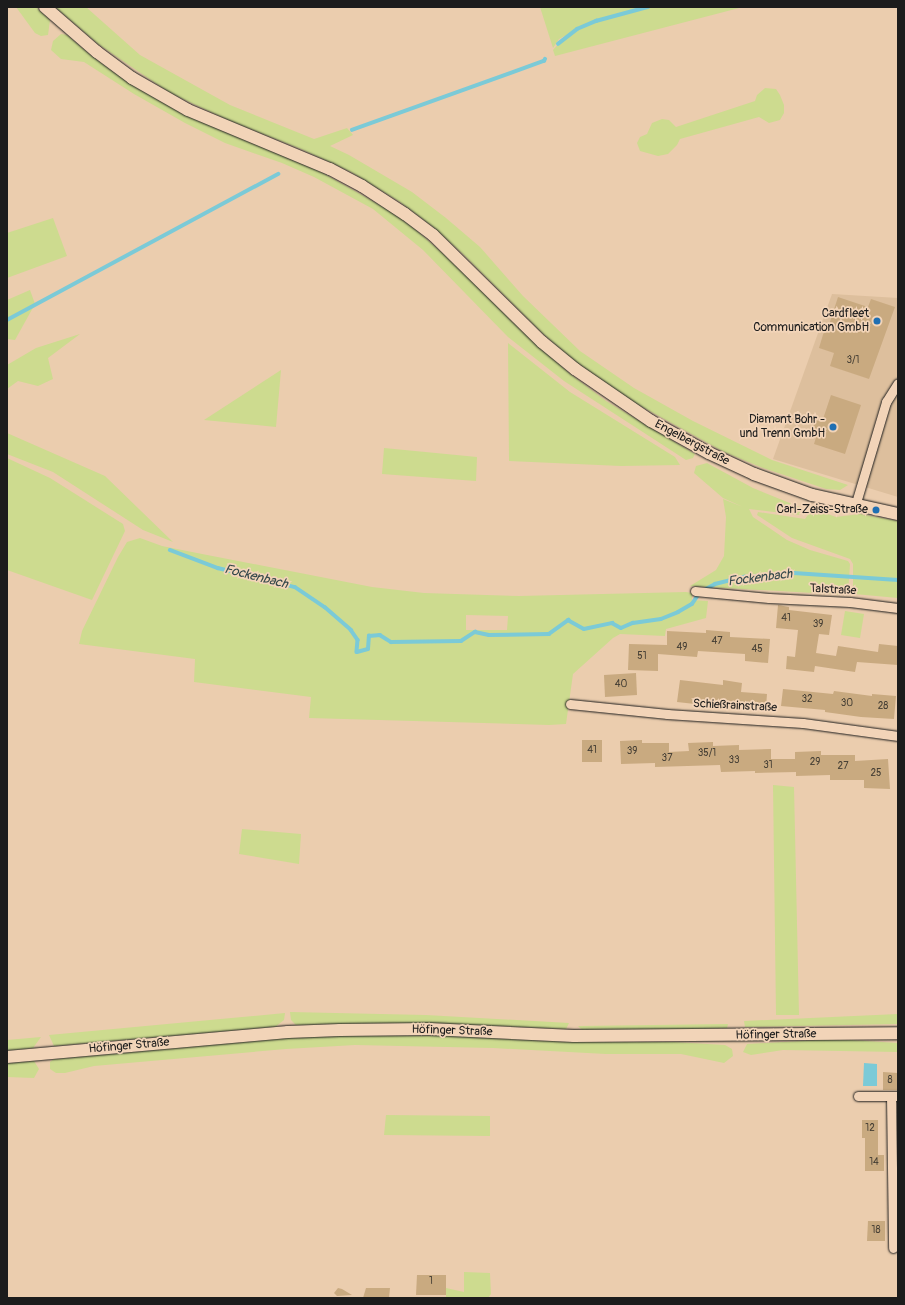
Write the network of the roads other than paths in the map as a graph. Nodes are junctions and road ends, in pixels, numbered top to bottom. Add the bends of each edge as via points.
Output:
1 (45, 7) edge
2 (898, 383) edge
3 (855, 506) junction
4 (898, 514) edge
5 (695, 591) dead end
6 (898, 608) edge
7 (570, 704) dead end
8 (898, 736) edge
9 (898, 1033) edge
10 (7, 1057) edge
11 (858, 1096) dead end
12 (894, 1096) edge
13 (896, 1175) edge
14 (893, 1248) dead end

1 - 3 street, Engelbergstraße via 132,78 188,110 330,169 374,194 433,235 542,342 575,369 651,421 754,474 812,496
2 - 3 street via 886,402
3 - 4 street, Engelbergstraße
5 - 6 street, Talstraße
7 - 8 street, Schießrainstraße via 667,714 803,723
9 - 10 street, Höfinger Straße via 574,1036 429,1029 340,1030 288,1032
11 - 12 street
12 - 13 street
13 - 14 street

